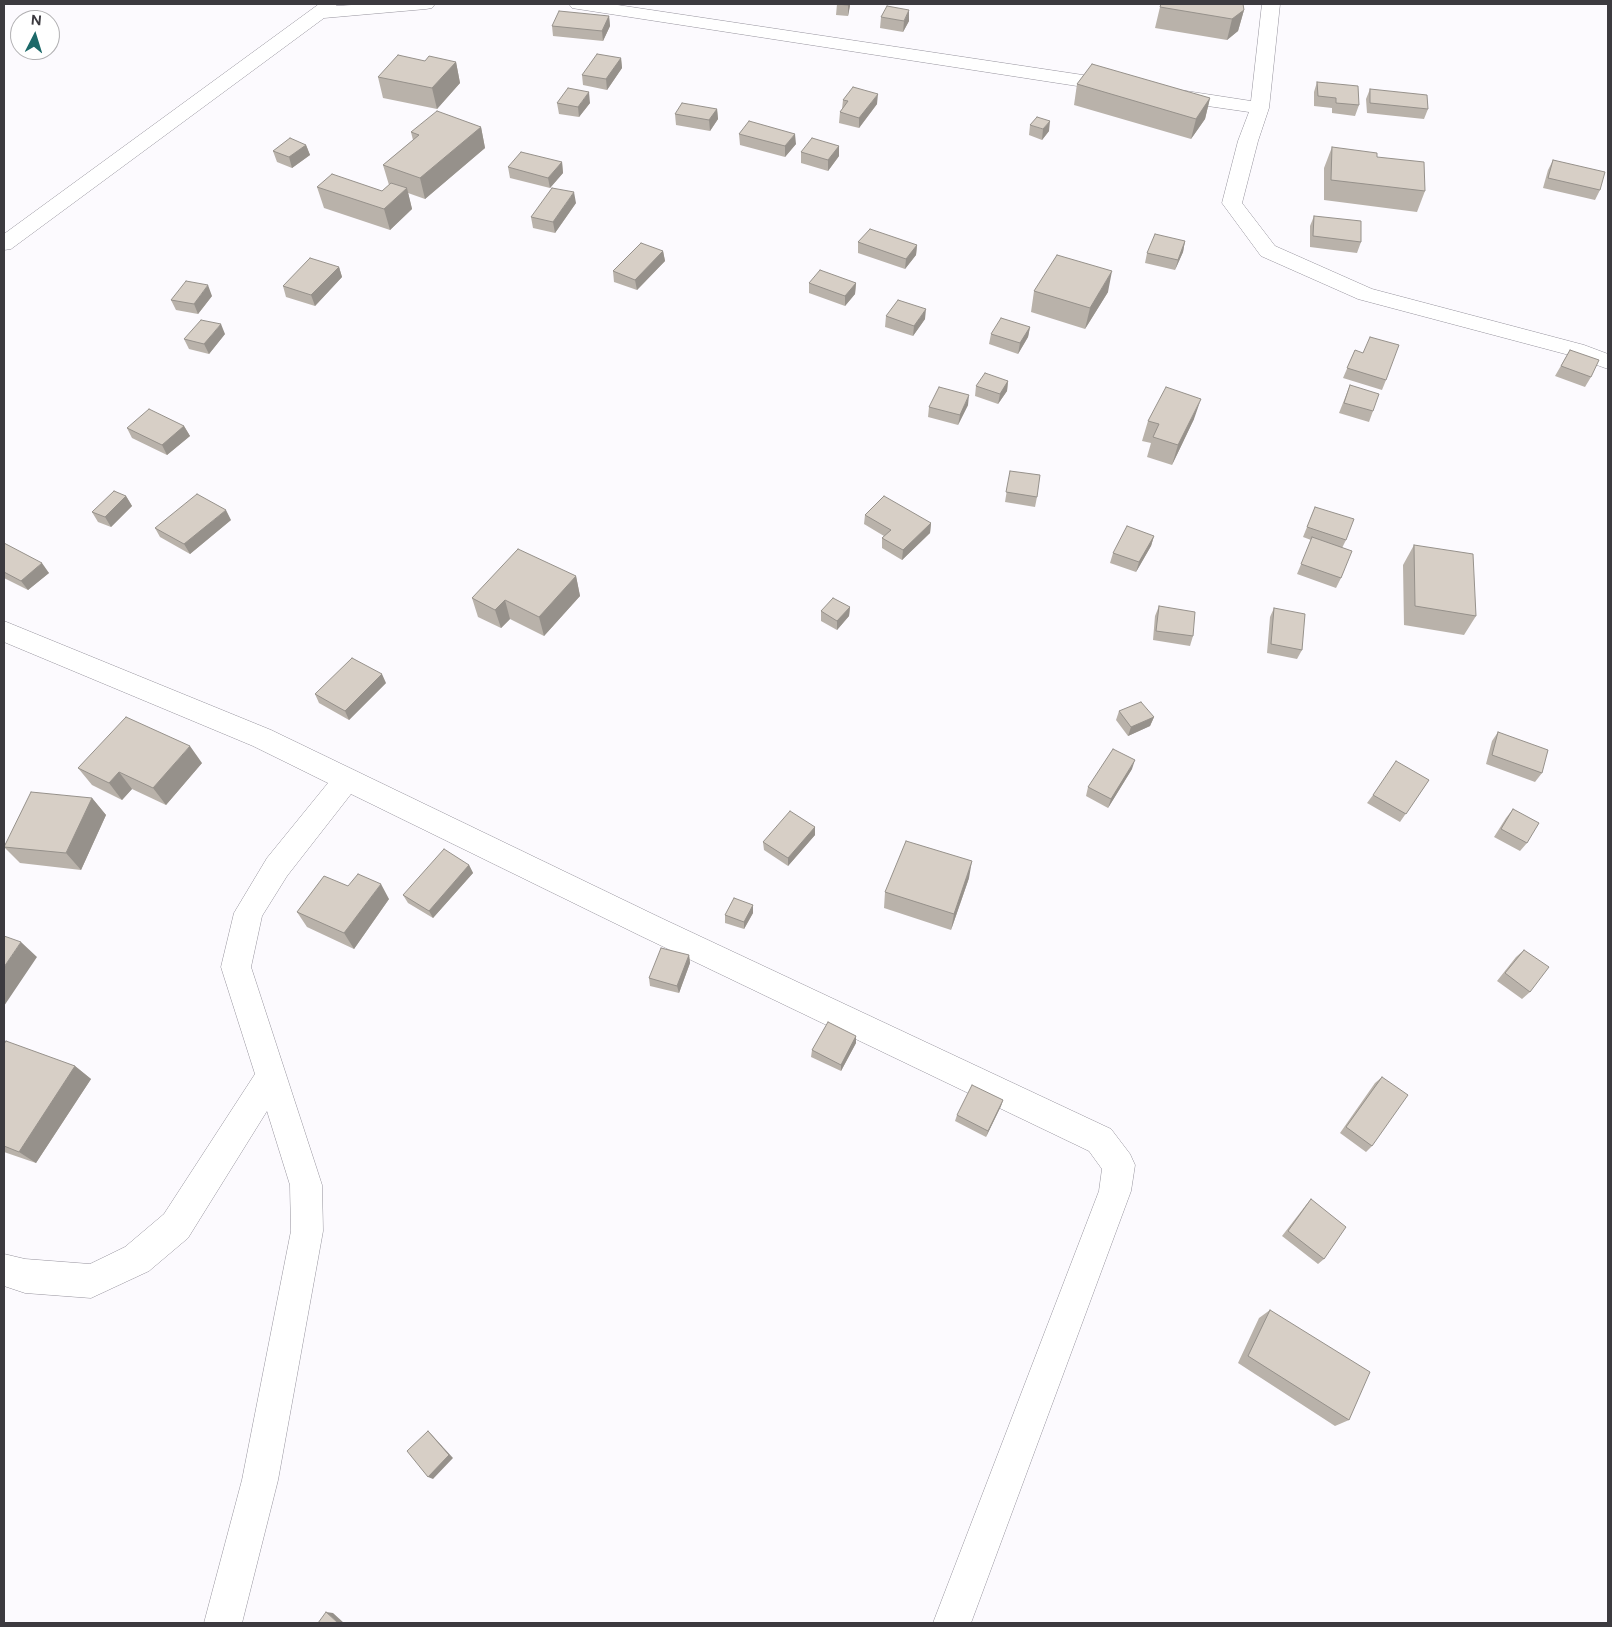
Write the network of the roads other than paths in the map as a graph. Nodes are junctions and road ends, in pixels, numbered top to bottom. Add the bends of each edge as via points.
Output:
1 (426, 4) edge
2 (578, 4) edge
3 (1271, 4) edge
4 (324, 9) edge
5 (1131, 89) edge
6 (1151, 92) edge
7 (1260, 108) junction
8 (4, 244) edge
9 (1608, 362) edge
10 (4, 631) edge
11 (346, 779) junction
12 (271, 1076) junction
13 (4, 1270) edge
14 (223, 1623) edge
15 (952, 1623) edge

1 - 4 street
2 - 5 street
3 - 7 street
4 - 8 street
6 - 7 street
7 - 9 street via 1232,203 1268,251 1365,294 1576,350
10 - 11 street via 262,738
11 - 12 street via 277,867 248,913 236,968
11 - 15 street via 1100,1140 1119,1165 1114,1191
12 - 13 street via 176,1226 138,1259 91,1281 25,1276
12 - 14 street via 306,1184 307,1231 260,1480

